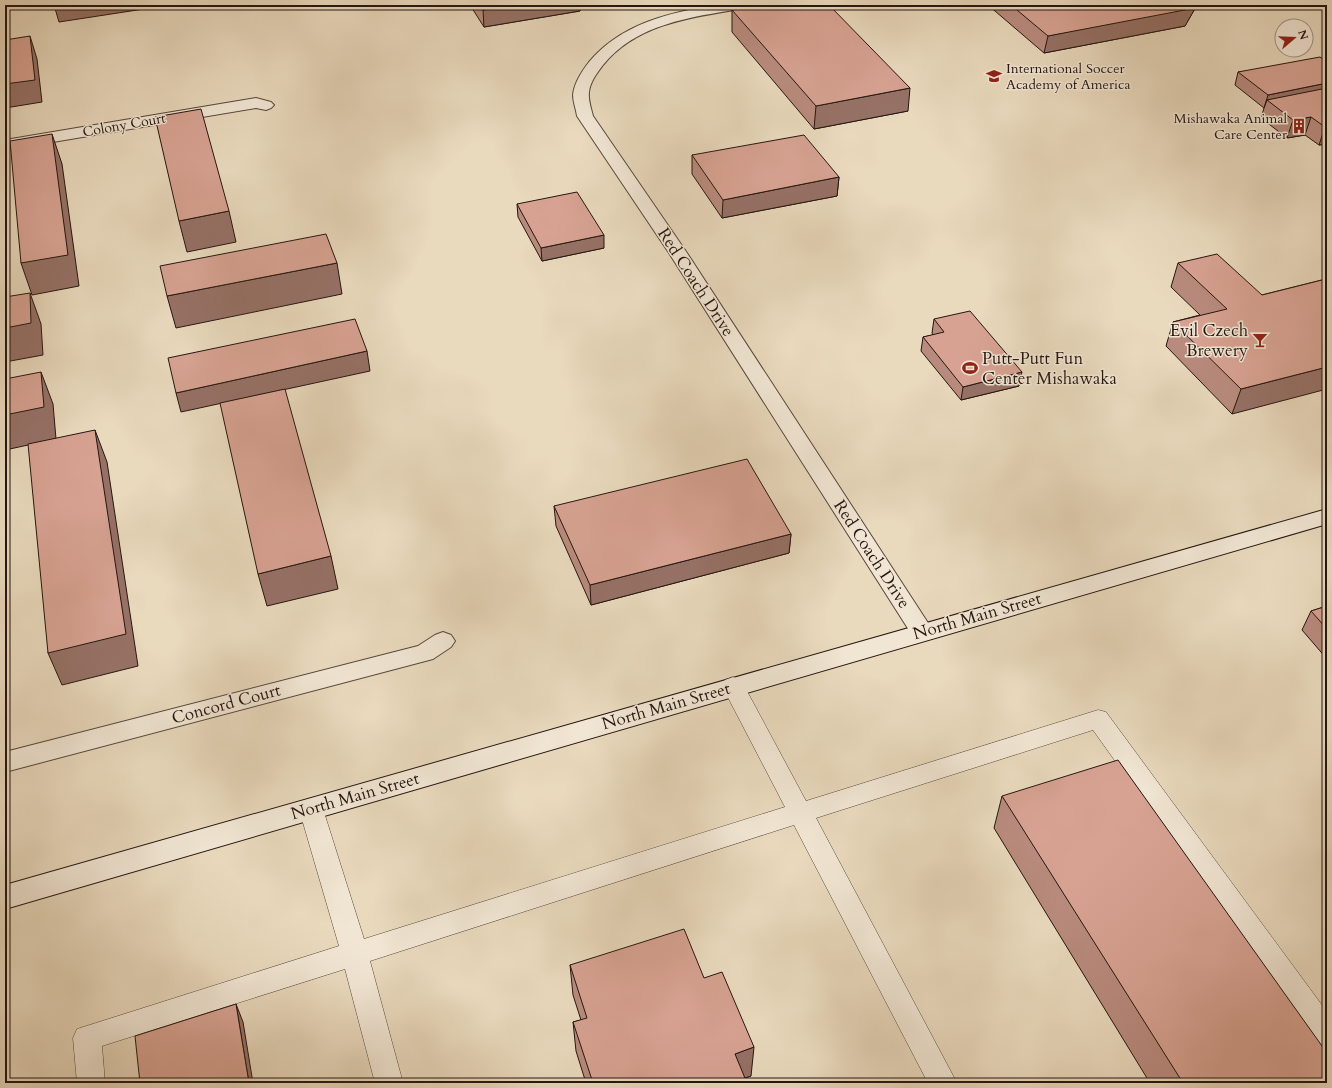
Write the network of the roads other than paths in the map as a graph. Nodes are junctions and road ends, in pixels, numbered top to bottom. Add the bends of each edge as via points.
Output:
1 (740, 5) edge
2 (266, 105) dead end
3 (5, 145) edge
4 (1327, 516) edge
5 (922, 632) junction
6 (444, 641) dead end
7 (733, 686) junction
8 (5, 762) edge
9 (311, 809) junction
10 (801, 814) junction
11 (5, 897) edge
12 (355, 954) junction
13 (1327, 1035) edge
14 (91, 1083) edge
15 (389, 1083) edge
16 (943, 1083) edge

1 - 5 street, Red Coach Drive via 674,17 646,26 622,38 597,61 587,77 581,95 585,116 678,253
2 - 3 street, Colony Court via 256,103
4 - 5 street, North Main Street
5 - 7 street, North Main Street
6 - 8 street, Concord Court via 425,653
7 - 9 street, North Main Street
7 - 10 lane
9 - 11 street, North Main Street
9 - 12 lane
10 - 12 lane
10 - 13 lane via 1098,719
10 - 16 lane
12 - 14 lane via 86,1038
12 - 15 lane

